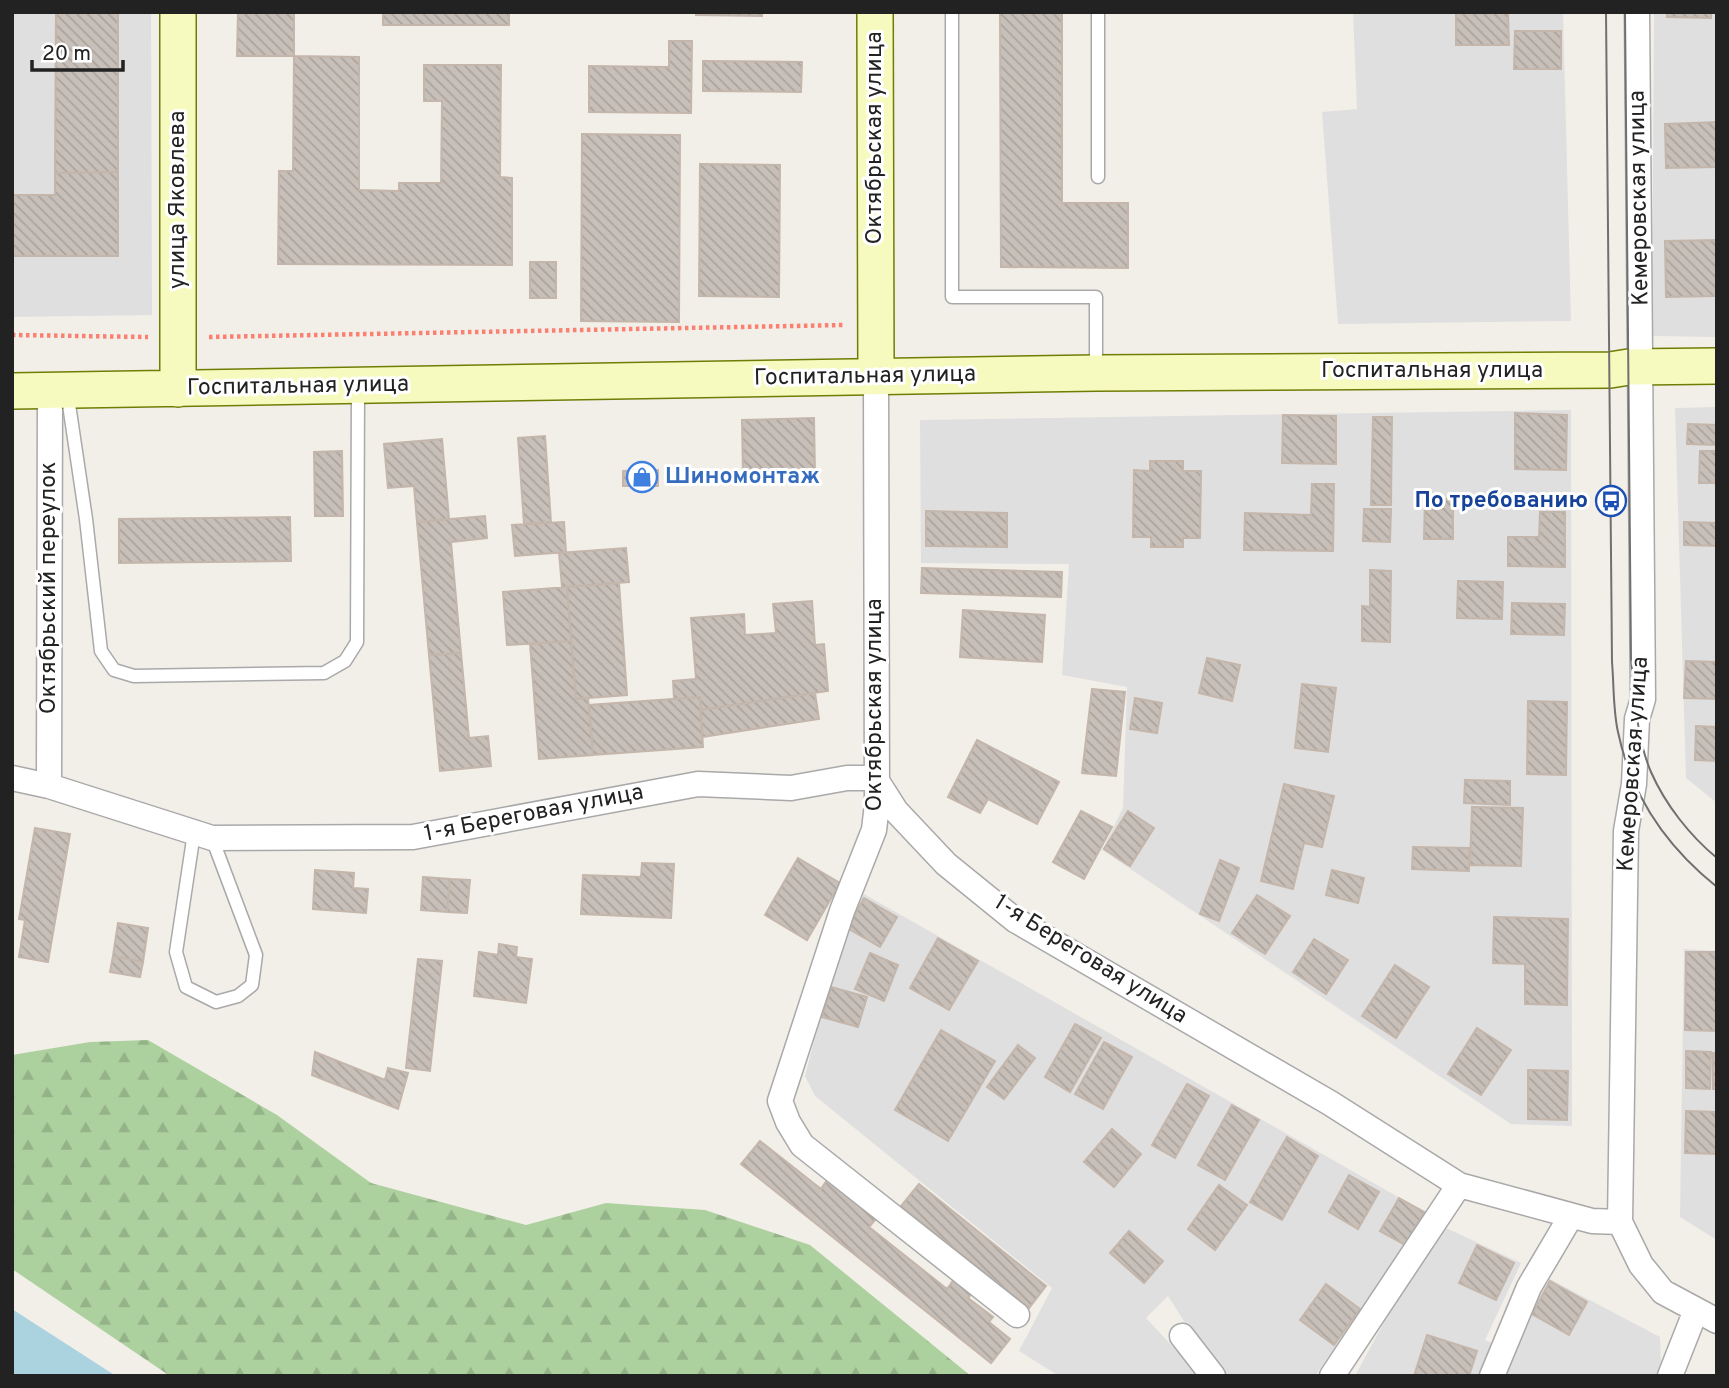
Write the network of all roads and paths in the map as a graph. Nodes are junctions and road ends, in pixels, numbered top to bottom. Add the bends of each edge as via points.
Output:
1 (178, 12) edge
2 (875, 12) edge
3 (952, 12) edge
4 (1098, 12) edge
5 (1637, 12) edge
6 (1098, 177) dead end
7 (876, 324) junction
8 (12, 335) edge
9 (178, 338) junction
10 (1717, 366) edge
11 (1641, 367) junction
12 (1096, 373) junction
13 (876, 377) junction
14 (358, 386) junction
15 (178, 389) junction
16 (59, 390) junction
17 (12, 391) edge
18 (12, 778) edge
19 (875, 778) junction
20 (49, 786) junction
21 (203, 836) junction
22 (1459, 1185) junction
23 (1571, 1216) junction
24 (1620, 1222) junction
25 (1017, 1315) dead end
26 (1706, 1316) edge
27 (1182, 1336) dead end
28 (1213, 1376) edge
29 (1332, 1376) edge
30 (1492, 1376) edge
31 (1670, 1376) edge

1 - 9 main road, улица Яковлева
2 - 7 main road, Октябрьская улица
3 - 12 lane via 952,297 1096,297
4 - 6 lane
5 - 11 street, Кемеровская улица
7 - 9 path
7 - 13 main road, Октябрьская улица
8 - 9 path
9 - 15 main road, улица Яковлева
10 - 11 main road, Госпитальная улица
11 - 12 main road, Госпитальная улица
11 - 24 street, Кемеровская улица via 1643,699 1626,831
12 - 13 main road, Госпитальная улица
13 - 14 main road, Госпитальная улица
13 - 19 street, Октябрьская улица
14 - 15 main road, Госпитальная улица
14 - 16 lane via 357,642 345,662 324,673 134,676 114,670 101,651 86,519
15 - 16 main road, Госпитальная улица
16 - 17 main road, Госпитальная улица
16 - 20 street, Октябрьский переулок
18 - 20 street, 1-я Береговая улица
19 - 21 street, 1-я Береговая улица via 791,788 698,784 413,837
19 - 22 street, 1-я Береговая улица via 896,811 946,864 1015,920 1330,1103
19 - 25 street, Октябрьская улица via 874,830 842,911 780,1101 802,1145
20 - 21 street, 1-я Береговая улица
21 - 21 lane via 176,952 186,987 216,1002 238,996 252,985 256,955
22 - 23 street, 1-я Береговая улица
22 - 29 street
23 - 24 street, 1-я Береговая улица
23 - 30 street via 1528,1287
24 - 26 street via 1642,1265 1663,1292
26 - 31 street
27 - 28 street

